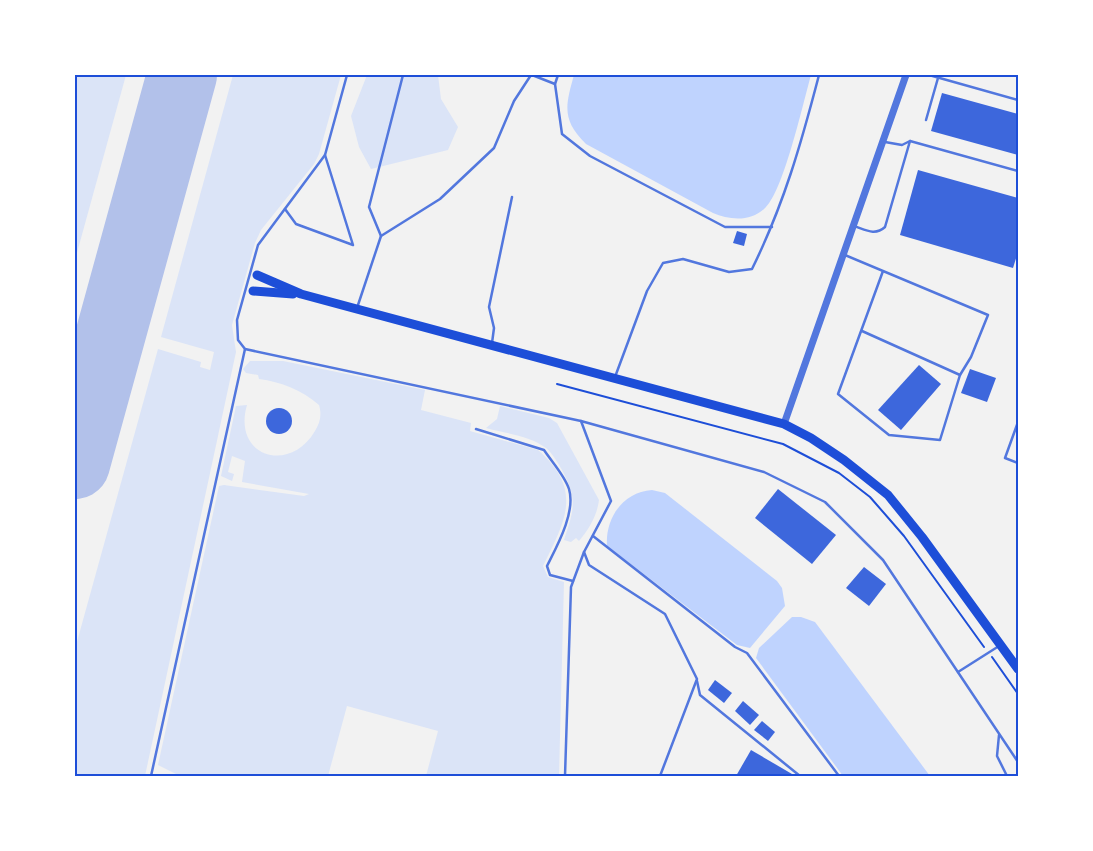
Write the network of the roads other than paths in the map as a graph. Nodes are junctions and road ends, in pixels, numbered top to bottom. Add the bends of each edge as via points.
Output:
1 (347, 75) edge
2 (404, 75) edge
3 (531, 75) edge
4 (558, 75) edge
5 (819, 75) edge
6 (906, 75) edge
7 (929, 75) edge
8 (938, 78) junction
9 (555, 84) junction
10 (1018, 100) edge
11 (926, 120) dead end
12 (883, 141) junction
13 (910, 141) junction
14 (325, 155) junction
15 (1018, 170) edge
16 (512, 197) dead end
17 (284, 209) junction
18 (853, 226) junction
19 (772, 227) junction
20 (381, 236) junction
21 (844, 255) junction
22 (883, 271) junction
23 (257, 275) dead end
24 (253, 290) dead end
25 (301, 294) junction
26 (356, 309) junction
27 (862, 331) junction
28 (491, 346) junction
29 (245, 349) junction
30 (960, 374) junction
31 (615, 379) junction
32 (581, 421) junction
33 (1018, 422) edge
34 (784, 424) junction
35 (476, 429) dead end
36 (1018, 463) edge
37 (593, 536) junction
38 (584, 552) junction
39 (573, 581) junction
40 (1000, 645) junction
41 (1018, 669) edge
42 (958, 672) junction
43 (697, 679) junction
44 (999, 733) junction
45 (1018, 762) edge
46 (150, 776) edge
47 (565, 776) edge
48 (660, 776) edge
49 (800, 776) edge
50 (839, 776) edge
51 (1007, 776) edge

1 - 14 lane
2 - 20 lane via 369,207
3 - 9 lane
3 - 20 lane via 514,101 494,148 440,199
4 - 9 lane
5 - 19 lane via 797,161
6 - 12 street
7 - 8 lane
8 - 10 lane
8 - 11 lane
9 - 19 lane via 562,134 590,156 725,226
12 - 13 lane via 902,145
12 - 18 street
13 - 15 lane
13 - 18 lane via 885,227 874,233
14 - 17 lane
14 - 17 lane via 353,246 296,224
16 - 28 lane via 490,306 494,328
17 - 29 lane via 258,245 237,320 238,340
18 - 21 street
19 - 31 lane via 752,268 729,272 683,259 662,263
20 - 26 lane
21 - 22 lane
21 - 34 street
22 - 27 lane
22 - 30 lane via 988,316 971,357
23 - 25 main road
24 - 25 main road
25 - 26 main road
26 - 28 main road
27 - 30 lane
27 - 30 lane via 838,394 889,435 940,440
28 - 31 main road
29 - 32 lane
29 - 46 lane
31 - 34 main road
32 - 37 lane via 611,501
32 - 42 lane via 764,472 825,502 883,560
33 - 36 lane via 1005,458
34 - 40 main road via 844,460 888,495
35 - 39 lane via 544,450 564,481 569,489 570,504 561,540 547,566 550,575
37 - 38 lane
37 - 50 lane via 736,647 747,652
38 - 39 lane
38 - 43 lane via 589,565 665,614
39 - 47 lane
40 - 41 main road
40 - 42 lane
42 - 44 lane
43 - 48 lane
43 - 49 lane via 700,695
44 - 45 lane
44 - 51 lane via 997,756

